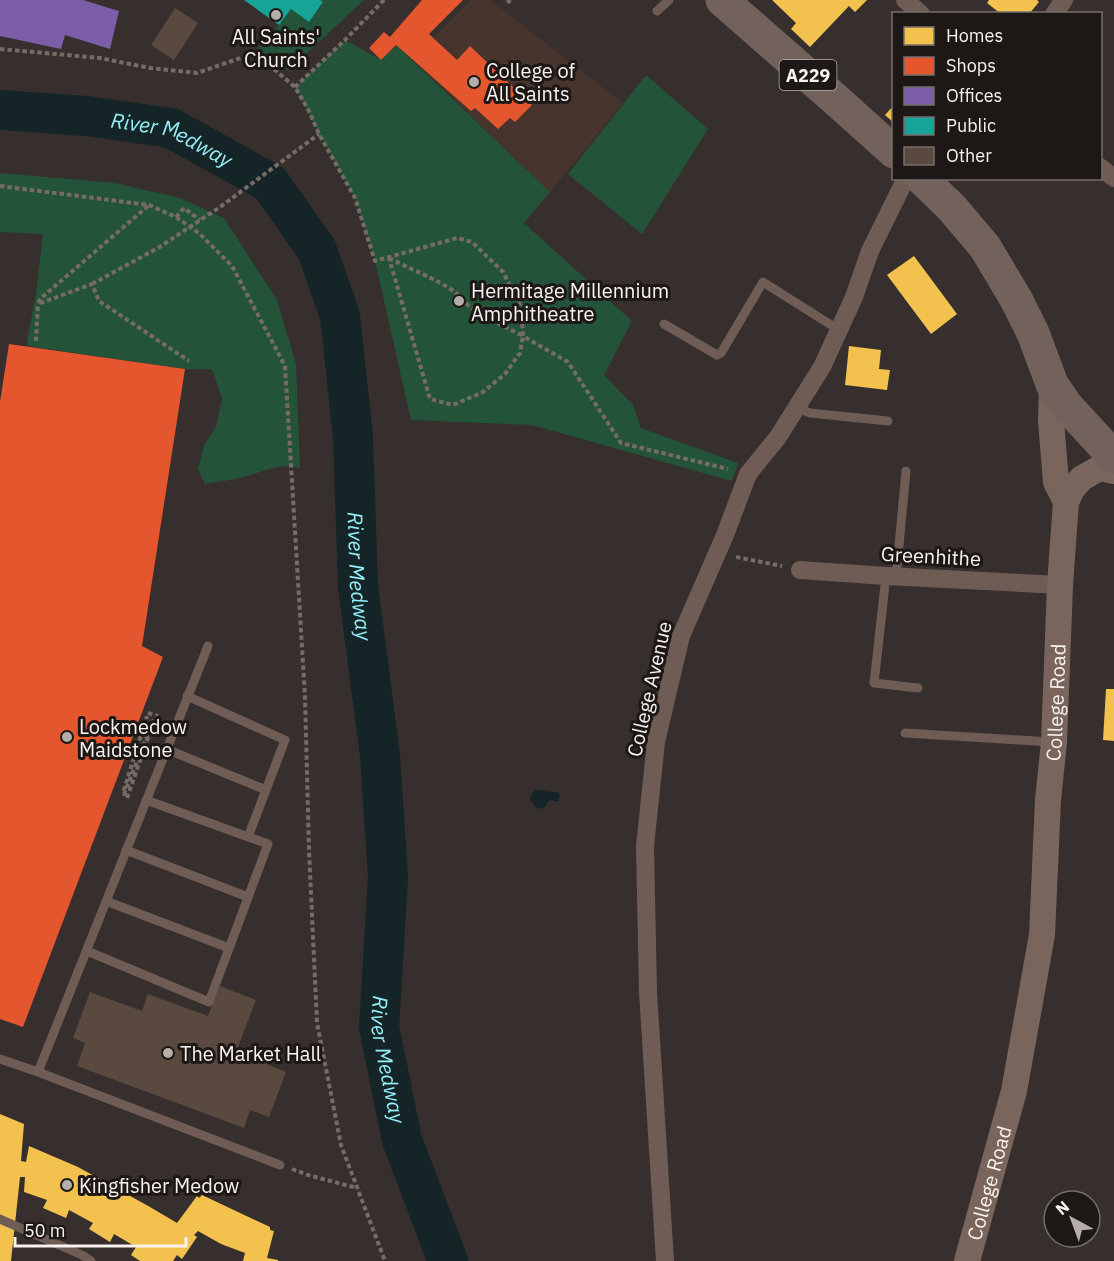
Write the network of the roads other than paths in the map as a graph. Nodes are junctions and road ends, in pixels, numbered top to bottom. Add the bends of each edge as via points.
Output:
1 (669, 0) edge
2 (722, 0) edge
3 (905, 0) edge
4 (657, 11) dead end
5 (919, 12) edge
6 (892, 151) edge
7 (1102, 168) edge
8 (1114, 178) edge
9 (905, 180) edge
10 (923, 180) edge
11 (664, 324) dead end
12 (839, 330) junction
13 (1052, 384) junction
14 (797, 408) junction
15 (888, 421) dead end
16 (1114, 457) edge
17 (906, 471) dead end
18 (1114, 471) edge
19 (1065, 502) junction
20 (800, 570) road end
21 (891, 577) junction
22 (1060, 585) junction
23 (208, 645) dead end
24 (918, 688) dead end
25 (187, 696) junction
26 (905, 734) dead end
27 (1054, 742) junction
28 (166, 749) junction
29 (266, 790) junction
30 (146, 800) junction
31 (248, 837) junction
32 (126, 850) junction
33 (248, 897) junction
34 (106, 901) junction
35 (229, 948) junction
36 (87, 951) junction
37 (0, 1059) edge
38 (38, 1071) junction
39 (280, 1165) dead end
40 (0, 1220) edge
41 (669, 1260) edge
42 (91, 1261) edge
43 (967, 1261) edge

1 - 4 lane
2 - 6 highway, A229
3 - 5 street
7 - 8 street
9 - 12 street, College Avenue via 870,251
10 - 13 highway, College Road via 985,247 1033,333
11 - 12 lane via 717,355 763,282
12 - 14 street, College Avenue
13 - 16 highway
13 - 19 main road, College Road via 1056,482
14 - 15 lane via 810,413
14 - 41 street, College Avenue via 748,474 681,636 656,742 645,846 648,992
17 - 21 lane
18 - 19 main road via 1100,468 1082,478
19 - 22 main road, College Road
20 - 21 street, Greenhithe
21 - 22 street, Greenhithe
21 - 24 lane via 874,683
22 - 27 main road, College Road
23 - 25 lane
25 - 28 lane
25 - 29 lane via 285,740
26 - 27 lane
27 - 43 main road, College Road via 1042,935 1014,1091
28 - 29 lane
28 - 30 lane
29 - 31 lane
30 - 31 lane
30 - 32 lane
31 - 33 lane via 268,844
32 - 33 lane
32 - 34 lane
33 - 35 lane
34 - 35 lane
34 - 36 lane
35 - 36 lane via 209,1002
36 - 38 lane
37 - 38 lane
38 - 39 lane
40 - 42 lane

